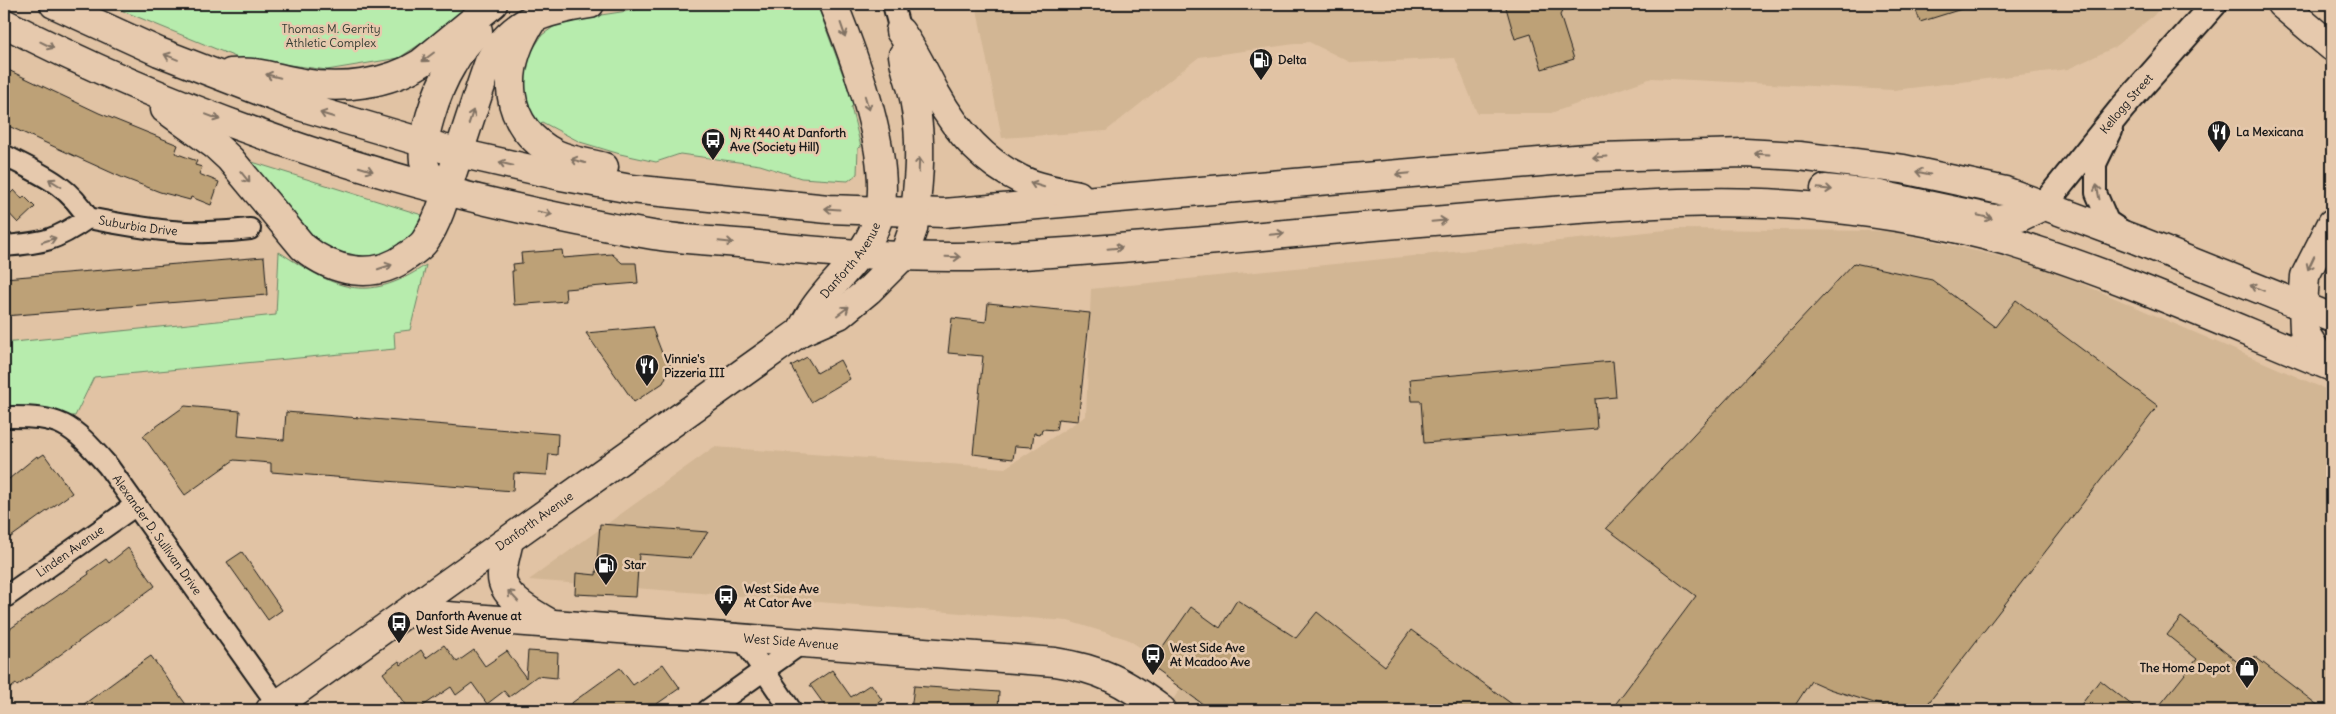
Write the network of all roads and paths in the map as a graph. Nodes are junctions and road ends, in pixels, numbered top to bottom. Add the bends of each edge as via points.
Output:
1 (54, 4) edge
2 (493, 4) edge
3 (509, 4) edge
4 (590, 4) edge
5 (833, 4) edge
6 (893, 4) edge
7 (2214, 4) edge
8 (2281, 4) edge
9 (533, 20) junction
10 (4, 23) edge
11 (900, 31) junction
12 (2332, 47) edge
13 (216, 75) junction
14 (125, 81) junction
15 (2123, 107) junction
16 (424, 143) junction
17 (459, 153) junction
18 (4, 155) edge
19 (446, 192) junction
20 (710, 196) junction
21 (1102, 200) junction
22 (1690, 202) junction
23 (2042, 206) junction
24 (880, 212) junction
25 (915, 214) junction
26 (88, 218) junction
27 (2332, 223) edge
28 (250, 229) dead end
29 (2137, 240) junction
30 (4, 246) edge
31 (862, 254) junction
32 (904, 255) junction
33 (2302, 306) junction
34 (2332, 318) edge
35 (800, 332) junction
36 (2332, 363) edge
37 (2332, 367) edge
38 (4, 417) edge
39 (136, 505) junction
40 (509, 540) junction
41 (4, 598) edge
42 (408, 613) junction
43 (552, 624) junction
44 (741, 637) junction
45 (802, 643) junction
46 (763, 671) junction
47 (274, 707) edge
48 (708, 710) edge
49 (791, 710) edge
50 (1162, 710) edge

13 -> 1 main road
2 -> 13 main road via 421,63 385,80 323,85 250,71
3 - 16 main road via 467,43 451,65
4 - 9 main road via 559,9
5 -> 24 main road, Danforth Avenue via 874,127 882,184
6 - 11 street
7 - 15 street, Kellogg Street
8 - 12 main road
17 -> 9 main road via 498,46 510,33
20 -> 9 main road via 558,155 528,132 515,112 510,80 517,49
10 -> 14 main road
21 -> 11 main road via 1021,180 980,154 951,119 916,53
25 -> 11 main road, Danforth Avenue via 920,167 919,129
16 -> 13 main road via 296,105
14 -> 19 main road via 286,143
14 -> 19 main road via 216,146 303,247 337,268 379,270 402,260 424,242
15 - 23 street, Kellogg Street
29 -> 15 street via 2108,220 2096,193 2096,164
16 - 17 main road
16 - 19 main road via 425,168
17 - 19 main road
20 -> 17 main road via 631,189
26 -> 18 street via 77,201 58,183
19 -> 31 main road via 661,236
24 -> 20 main road
23 -> 21 main road via 2005,191 1903,169 1745,153 1598,157
21 - 25 main road
22 -> 23 main road via 1808,187 1875,194 1993,219 2020,217
32 -> 22 main road via 1030,255
22 - 37 main road via 1759,202 1829,208 1898,218 2000,240 2098,273
23 - 29 main road
24 - 25 main road
24 - 31 main road, Danforth Avenue
25 - 32 main road, Danforth Avenue
26 - 28 street, Suburbia Drive via 189,234
30 -> 26 street, Suburbia Drive via 37,244 64,235
27 -> 33 main road via 2305,276
33 -> 29 main road
31 - 32 main road
31 - 35 main road, Danforth Avenue via 818,303
35 -> 32 main road, Danforth Avenue via 839,315
33 - 34 main road
33 - 36 main road via 2304,331 2317,352
35 - 40 main road, Danforth Avenue
38 - 39 street, Alexander D. Sullivan Drive via 56,420 80,434
39 - 41 street, Linden Avenue
39 - 47 street, Alexander D. Sullivan Drive
40 - 42 main road, Danforth Avenue
43 -> 40 main road via 522,606 504,586 502,577
42 - 43 main road, West Side Avenue
42 - 47 main road, Danforth Avenue
43 - 44 main road, West Side Avenue
44 - 45 main road, West Side Avenue
44 - 46 street
45 - 46 street
45 - 50 main road, West Side Avenue via 1084,666 1120,682
46 - 48 street
46 - 49 street

